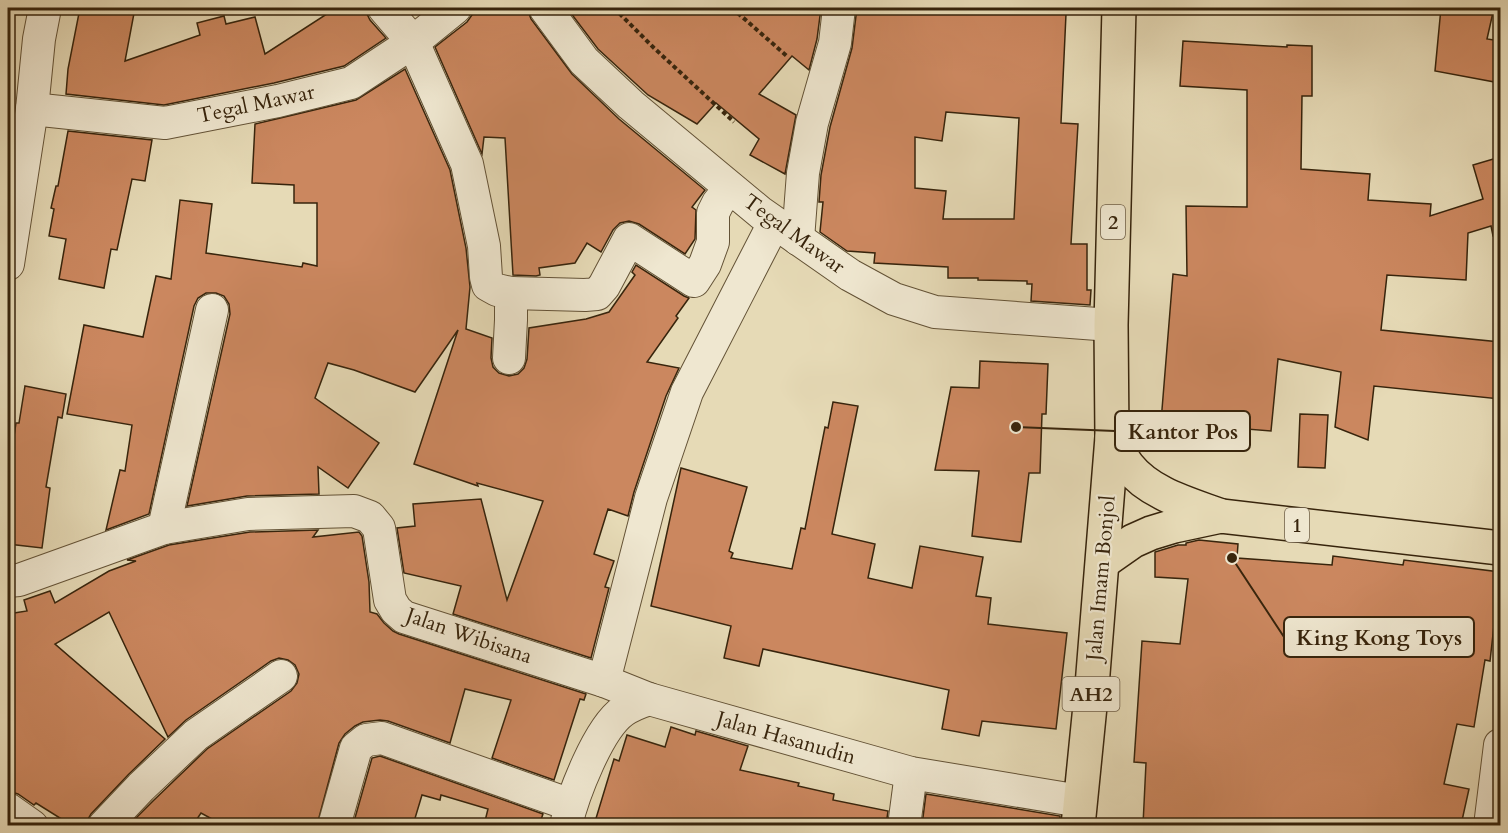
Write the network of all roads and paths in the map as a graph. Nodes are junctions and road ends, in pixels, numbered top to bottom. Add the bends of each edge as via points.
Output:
1 (45, 8) edge
2 (384, 8) edge
3 (455, 8) edge
4 (545, 8) edge
5 (614, 8) edge
6 (732, 8) edge
7 (839, 8) edge
8 (1119, 8) edge
9 (413, 42) junction
10 (788, 57) dead end
11 (32, 109) junction
12 (734, 122) dead end
13 (730, 188) junction
14 (786, 231) junction
15 (8, 264) edge
16 (511, 293) junction
17 (212, 310) dead end
18 (1111, 325) junction
19 (509, 358) dead end
20 (1112, 437) junction
21 (1221, 516) junction
22 (164, 528) junction
23 (1500, 548) edge
24 (1103, 562) junction
25 (8, 581) edge
26 (281, 676) dead end
27 (604, 681) junction
28 (649, 699) junction
29 (1500, 745) edge
30 (911, 773) junction
31 (8, 809) edge
32 (1079, 813) edge
33 (568, 815) edge
34 (32, 825) edge
35 (104, 825) edge
36 (334, 825) edge
37 (904, 825) edge
38 (1490, 825) edge

1 - 11 street
2 - 9 street
3 - 9 street, Tegal Mawar
4 - 13 street, Tegal Mawar via 584,62
5 - 12 path
6 - 10 path
7 - 14 street via 835,43
8 - 18 highway, 2
9 - 11 street, Tegal Mawar via 351,83 165,123
9 - 16 street via 467,164 488,285
11 - 15 street
13 - 14 street, Tegal Mawar
13 - 16 street via 713,213 713,242 694,281 629,239 597,294
14 - 18 street, Tegal Mawar via 850,275 894,299 935,312
14 - 27 street via 687,392 651,498
16 - 19 street
17 - 22 street
18 - 20 highway, 2
20 - 21 highway via 1136,476 1166,495
20 - 24 highway, Jalan Imam Bonjol / 2
21 - 23 highway, 1
21 - 24 highway, 1 via 1151,532
22 - 25 street, Jalan Wibisana
22 - 27 street, Jalan Wibisana via 248,514 354,512 369,517 379,528 390,600 405,617
24 - 32 highway, Jalan Imam Bonjol / AH2
26 - 35 street via 196,735
27 - 28 street, Jalan Wibisana
28 - 30 street, Jalan Hasanudin
28 - 33 street via 622,712 610,725 592,754
29 - 38 street
30 - 32 street, Jalan Hasanudin
30 - 37 street
31 - 34 street
33 - 36 street via 382,738 366,740 356,748

